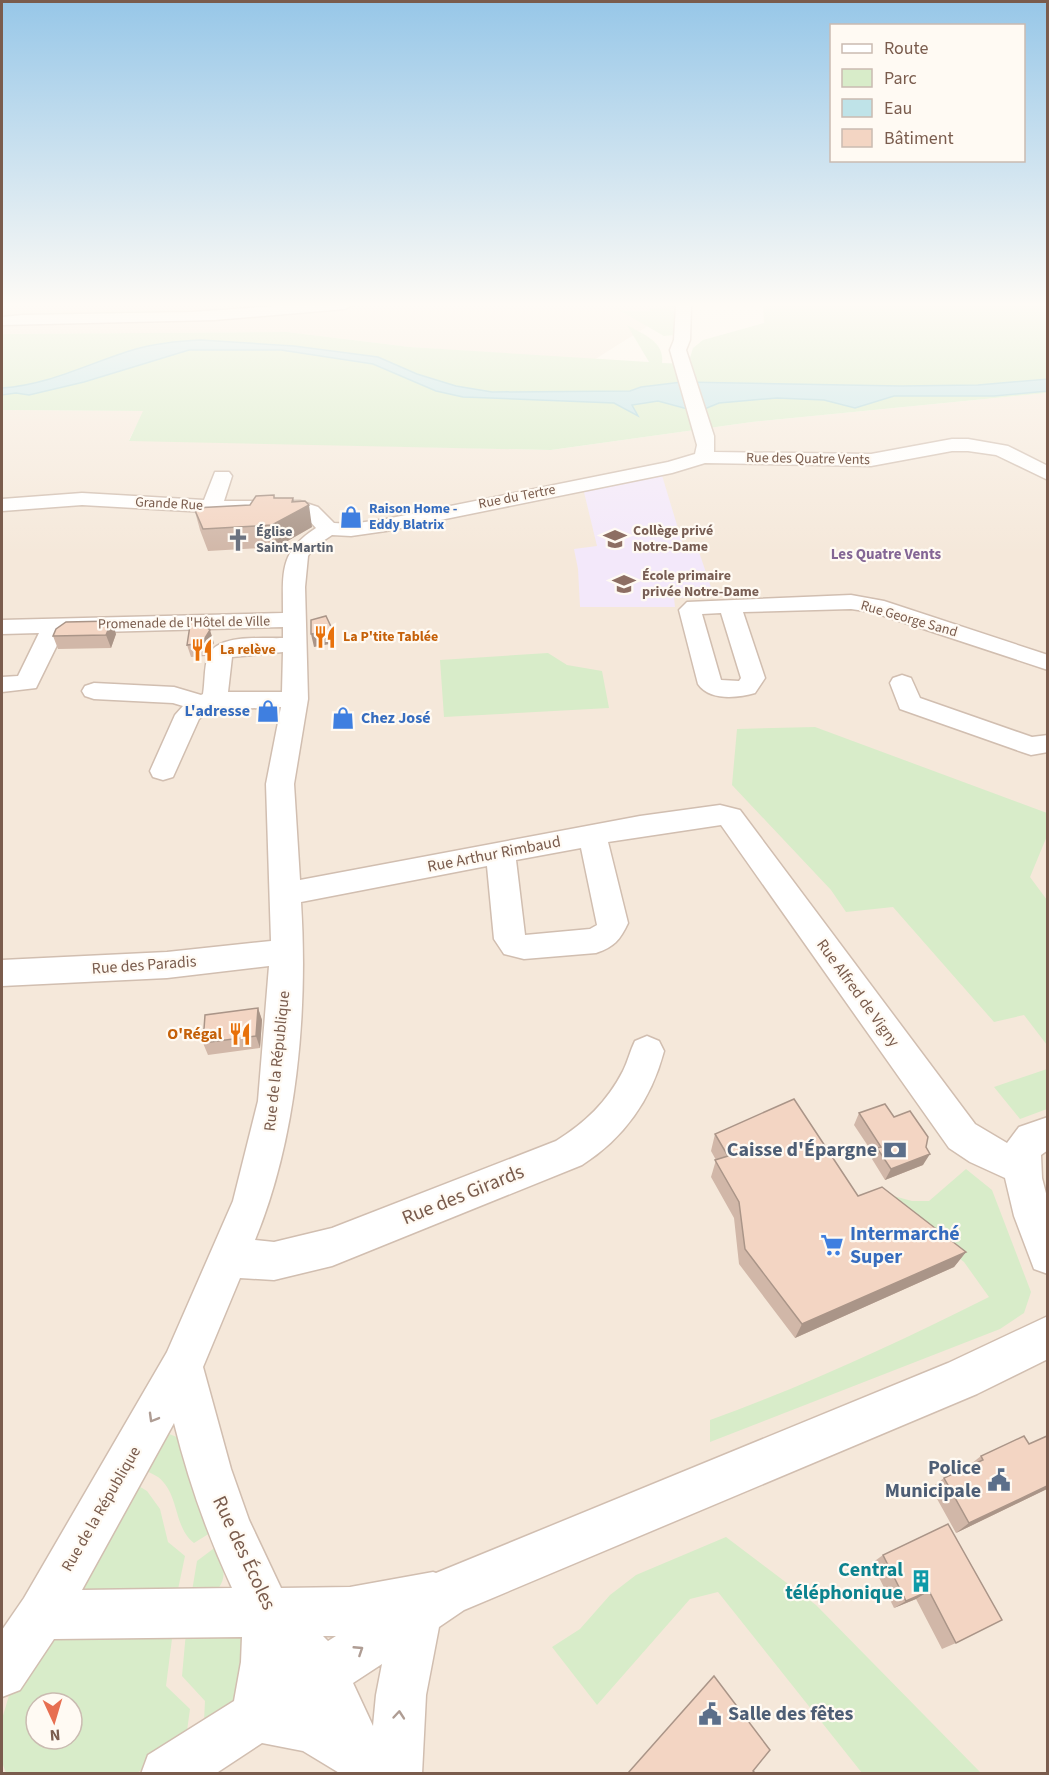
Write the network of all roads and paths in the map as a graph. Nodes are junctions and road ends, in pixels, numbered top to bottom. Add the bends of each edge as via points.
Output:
1 (690, 388) edge
2 (704, 457) junction
3 (1047, 474) edge
4 (222, 476) dead end
5 (2, 505) edge
6 (212, 506) junction
7 (328, 529) junction
8 (730, 606) dead end
9 (55, 626) junction
10 (2, 627) edge
11 (295, 632) junction
12 (1047, 663) edge
13 (902, 683) dead end
14 (2, 684) edge
15 (94, 691) dead end
16 (295, 699) junction
17 (209, 700) junction
18 (1047, 743) edge
19 (163, 771) dead end
20 (703, 817) joint
21 (592, 835) junction
22 (500, 853) junction
23 (286, 894) junction
24 (287, 952) junction
25 (2, 973) edge
26 (647, 1051) dead end
27 (1047, 1133) edge
28 (1022, 1168) junction
29 (1045, 1239) edge
30 (228, 1258) junction
31 (1047, 1337) edge
32 (182, 1367) junction
33 (432, 1603) junction
34 (267, 1611) junction
35 (41, 1615) junction
36 (2, 1672) edge
37 (323, 1673) junction
38 (257, 1716) junction
39 (375, 1766) edge
40 (167, 1773) edge

1 - 2 street via 706,445
2 - 3 street, Rue des Quatre Vents via 866,460 968,445 1001,450
2 - 7 street, Rue du Tertre via 672,467 386,525
4 - 6 street
5 - 6 street, Grande Rue via 81,500
6 - 7 street, Grande Rue via 300,507 311,510
7 - 11 street, Rue de la République via 307,543 297,556
8 - 12 street, Rue George Sand via 851,602 876,606
9 - 10 street, Promenade de l'Hôtel de Ville
9 - 11 street, Promenade de l'Hôtel de Ville
9 - 14 street via 27,683
11 - 16 street, Rue de la République
11 - 17 street via 224,652
13 - 18 street via 909,703 1031,746
15 - 17 street
16 - 17 street
16 - 23 street, Rue de la République via 280,784
17 - 19 street via 188,715
20 - 21 street, Rue Arthur Rimbaud
20 - 28 street, Rue Alfred de Vigny via 720,815 736,823 962,1136
21 - 22 street, Rue Arthur Rimbaud
21 - 22 street via 613,923 608,933 596,941 515,945 510,939
22 - 23 street, Rue Arthur Rimbaud
23 - 24 street, Rue de la République
24 - 25 street, Rue des Paradis via 167,965
24 - 30 street, Rue de la République via 270,1135 252,1201
26 - 30 street, Rue des Girards via 644,1067 608,1122 568,1153 332,1247 274,1262
27 - 28 street via 1032,1139 1023,1149
28 - 29 street via 1023,1185
30 - 32 street, Rue de la République
31 - 33 street via 962,1379
32 - 34 street, Rue des Écoles via 208,1469 229,1529
32 -> 35 street, Rue de la République
33 - 34 street via 350,1611
37 -> 33 street
39 -> 33 street
34 - 35 street
34 - 37 street, Rue des Écoles
34 - 38 street via 266,1662
35 - 36 street, Rue de la République
37 - 38 street
37 - 39 street, Rue des Écoles
38 - 39 street via 310,1726
38 - 40 street

